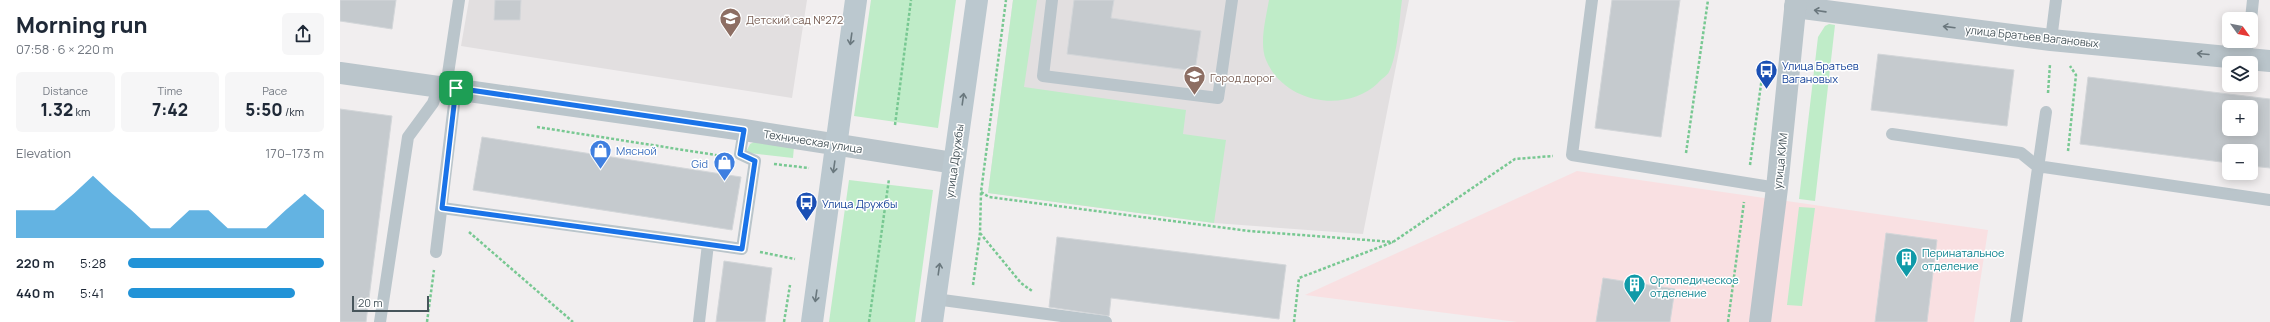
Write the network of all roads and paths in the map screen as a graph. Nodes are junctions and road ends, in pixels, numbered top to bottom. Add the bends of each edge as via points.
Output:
1 (459, 0) edge
2 (856, 0) edge
3 (911, 0) edge
4 (977, 0) edge
5 (1006, 0) edge
6 (1052, 0) edge
7 (1232, 0) edge
8 (1592, 0) edge
9 (1708, 0) edge
10 (2056, 0) edge
11 (2253, 0) edge
12 (1796, 4) edge
13 (2252, 12) edge
14 (2052, 40) junction
15 (2247, 49) edge
16 (2270, 61) edge
17 (1763, 69) dead end
18 (340, 73) edge
19 (447, 87) junction
20 (2046, 112) joint
21 (895, 125) dead end
22 (744, 130) junction
23 (1892, 134) dead end
24 (837, 145) junction
25 (1572, 155) junction
26 (954, 163) junction
27 (2037, 166) junction
28 (2065, 170) junction
29 (1683, 174) junction
30 (889, 179) dead end
31 (1747, 185) junction
32 (1777, 188) junction
33 (981, 192) junction
34 (2270, 200) edge
35 (442, 208) junction
36 (980, 233) junction
37 (1393, 242) junction
38 (708, 244) junction
39 (742, 249) junction
40 (436, 252) joint
41 (795, 259) dead end
42 (935, 299) junction
43 (970, 304) junction
44 (1066, 320) edge
45 (380, 322) edge
46 (427, 322) edge
47 (573, 322) edge
48 (699, 322) edge
49 (812, 322) edge
50 (869, 322) edge
51 (932, 322) edge
52 (1106, 322) edge
53 (1294, 322) edge
54 (1728, 322) edge
55 (1760, 322) edge
56 (2016, 322) edge

1 - 19 lane
2 -> 24 main road
3 - 21 path
26 -> 4 main road, улица Дружбы
5 - 33 path
6 - 7 lane via 1043,76 1218,98
8 - 25 lane
9 - 29 path
10 - 14 lane
11 - 13 lane
14 -> 12 street, улица Братьев Вагановых
12 - 32 street, улица КИМ
15 -> 14 street, улица Братьев Вагановых
14 - 20 path
14 - 28 path via 2076,75
15 - 16 street, улица Братьев Вагановых
17 - 31 path
18 - 19 street, Техническая улица
19 - 22 street, Техническая улица
19 - 35 lane
19 - 45 lane via 408,137
20 - 27 lane
22 - 24 street, Техническая улица
22 - 39 lane via 740,154 755,161
23 - 27 lane via 2021,153
24 - 26 street, Техническая улица
24 -> 49 main road
25 - 29 lane
25 - 37 path via 1515,160
42 -> 26 main road, улица Дружбы
27 - 28 lane
27 - 56 lane
28 - 34 lane
29 - 31 lane
30 - 50 path
31 - 32 lane
31 - 54 path
32 - 55 street, улица КИМ
33 - 36 path
33 - 37 path via 989,197 1248,231
35 - 38 lane
35 - 40 lane
35 - 47 path
36 - 43 path
36 - 44 path via 1021,283
37 - 53 path via 1299,278
38 - 39 lane
38 - 48 lane
39 - 41 path
40 - 46 path
42 - 43 lane
42 - 51 main road, улица Дружбы
43 - 44 lane
44 - 52 lane

